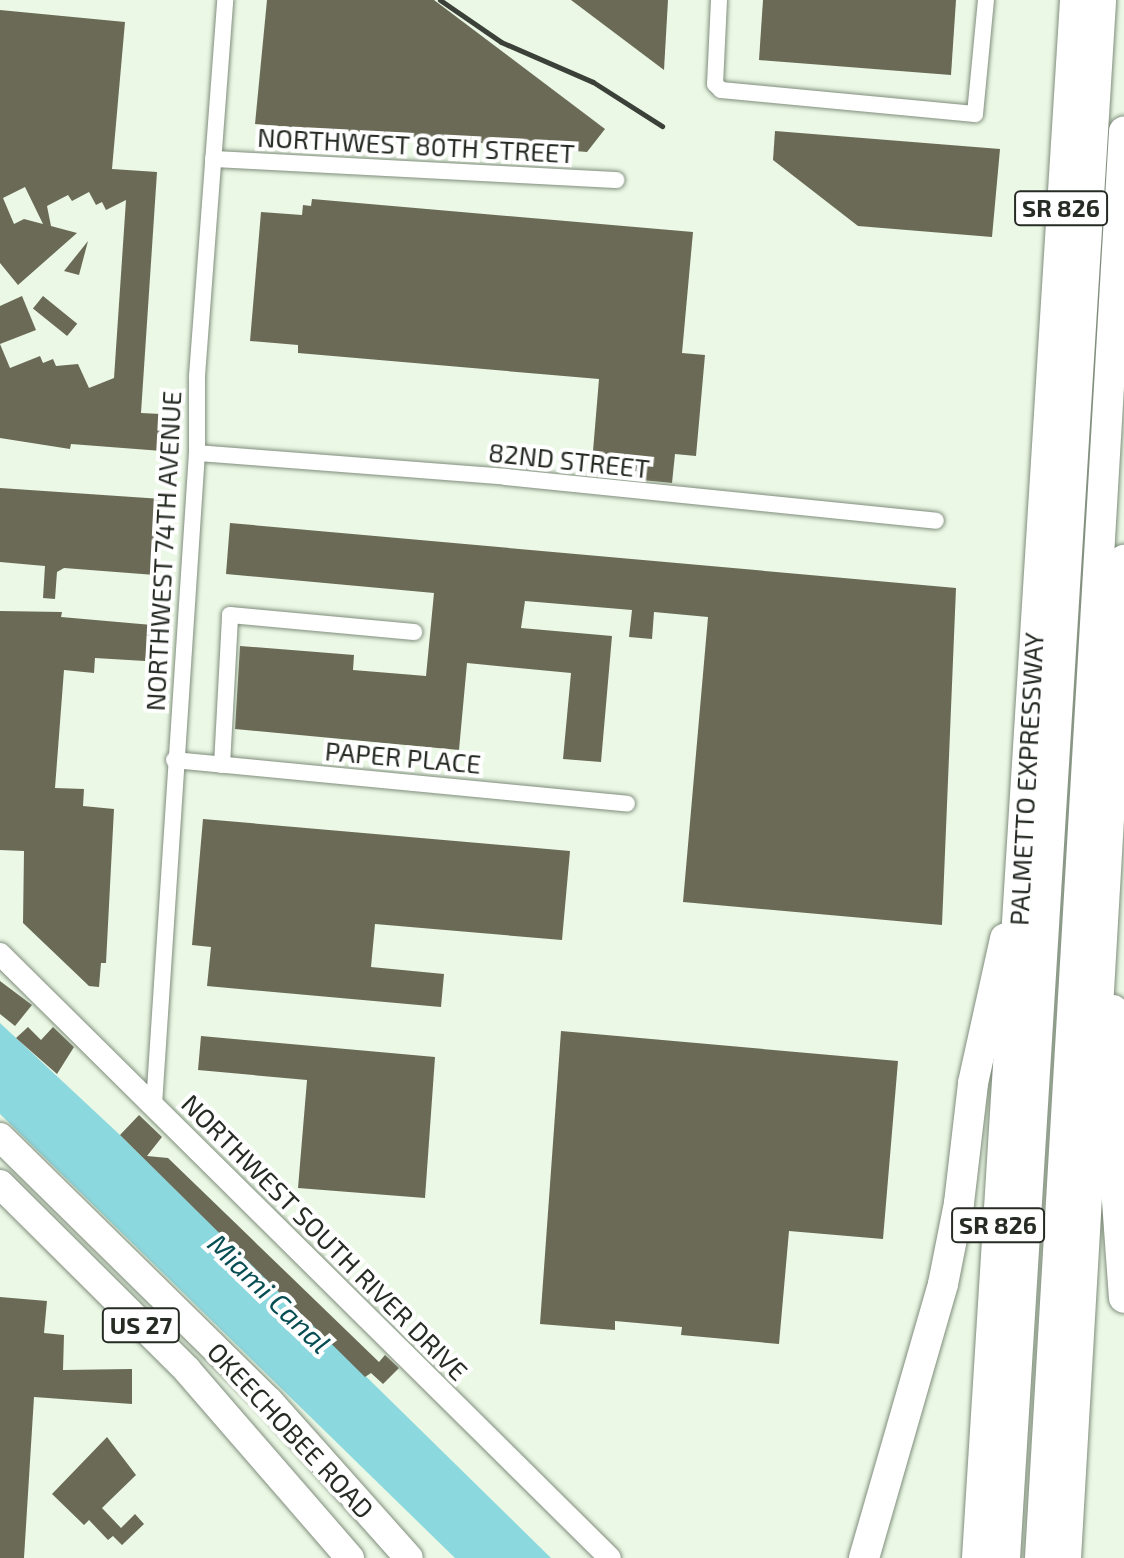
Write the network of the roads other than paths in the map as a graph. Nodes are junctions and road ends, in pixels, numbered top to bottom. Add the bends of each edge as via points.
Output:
1 (225, 0) edge
2 (719, 0) edge
3 (986, 0) edge
4 (1075, 0) edge
5 (1101, 0) edge
6 (1124, 131) edge
7 (213, 159) junction
8 (616, 180) dead end
9 (197, 453) junction
10 (936, 521) dead end
11 (1114, 572) edge
12 (414, 632) dead end
13 (174, 760) junction
14 (222, 765) junction
15 (627, 804) dead end
16 (1104, 876) junction
17 (1020, 892) junction
18 (0, 954) edge
19 (154, 1105) junction
20 (0, 1137) edge
21 (28, 1164) junction
22 (1, 1187) edge
23 (1124, 1298) edge
24 (406, 1557) edge
25 (350, 1558) edge
26 (610, 1558) edge
27 (864, 1558) edge
28 (977, 1558) edge
29 (1005, 1558) edge
30 (1040, 1558) edge
31 (1066, 1558) edge

1 - 7 street, NORTHWEST 74TH AVENUE
2 - 3 street via 715,84 721,90 975,114
4 - 17 highway, PALMETTO EXPRESSWAY / SR 826
5 - 29 highway
6 - 11 highway via 1103,464
7 - 8 street, NORTHWEST 80TH STREET
7 - 9 street, NORTHWEST 74TH AVENUE via 197,376
9 - 10 street, 82ND STREET via 506,477
9 - 13 street, NORTHWEST 74TH AVENUE
11 - 16 highway, SR 826
11 - 30 highway
12 - 14 street via 230,615
13 - 14 street, PAPER PLACE
13 - 19 street, NORTHWEST 74TH AVENUE
14 - 15 street, PAPER PLACE
16 - 23 highway
16 - 31 highway, SR 826
17 - 27 highway via 995,968 943,1284
17 - 28 highway, PALMETTO EXPRESSWAY / SR 826
18 - 19 street, NORTHWEST SOUTH RIVER DRIVE
19 - 26 street, NORTHWEST SOUTH RIVER DRIVE
20 - 21 highway, OKEECHOBEE ROAD / US 27
21 - 22 street
21 - 24 highway, OKEECHOBEE ROAD / US 27 via 269,1401
22 - 25 highway, OKEECHOBEE ROAD / US 27 via 187,1370

